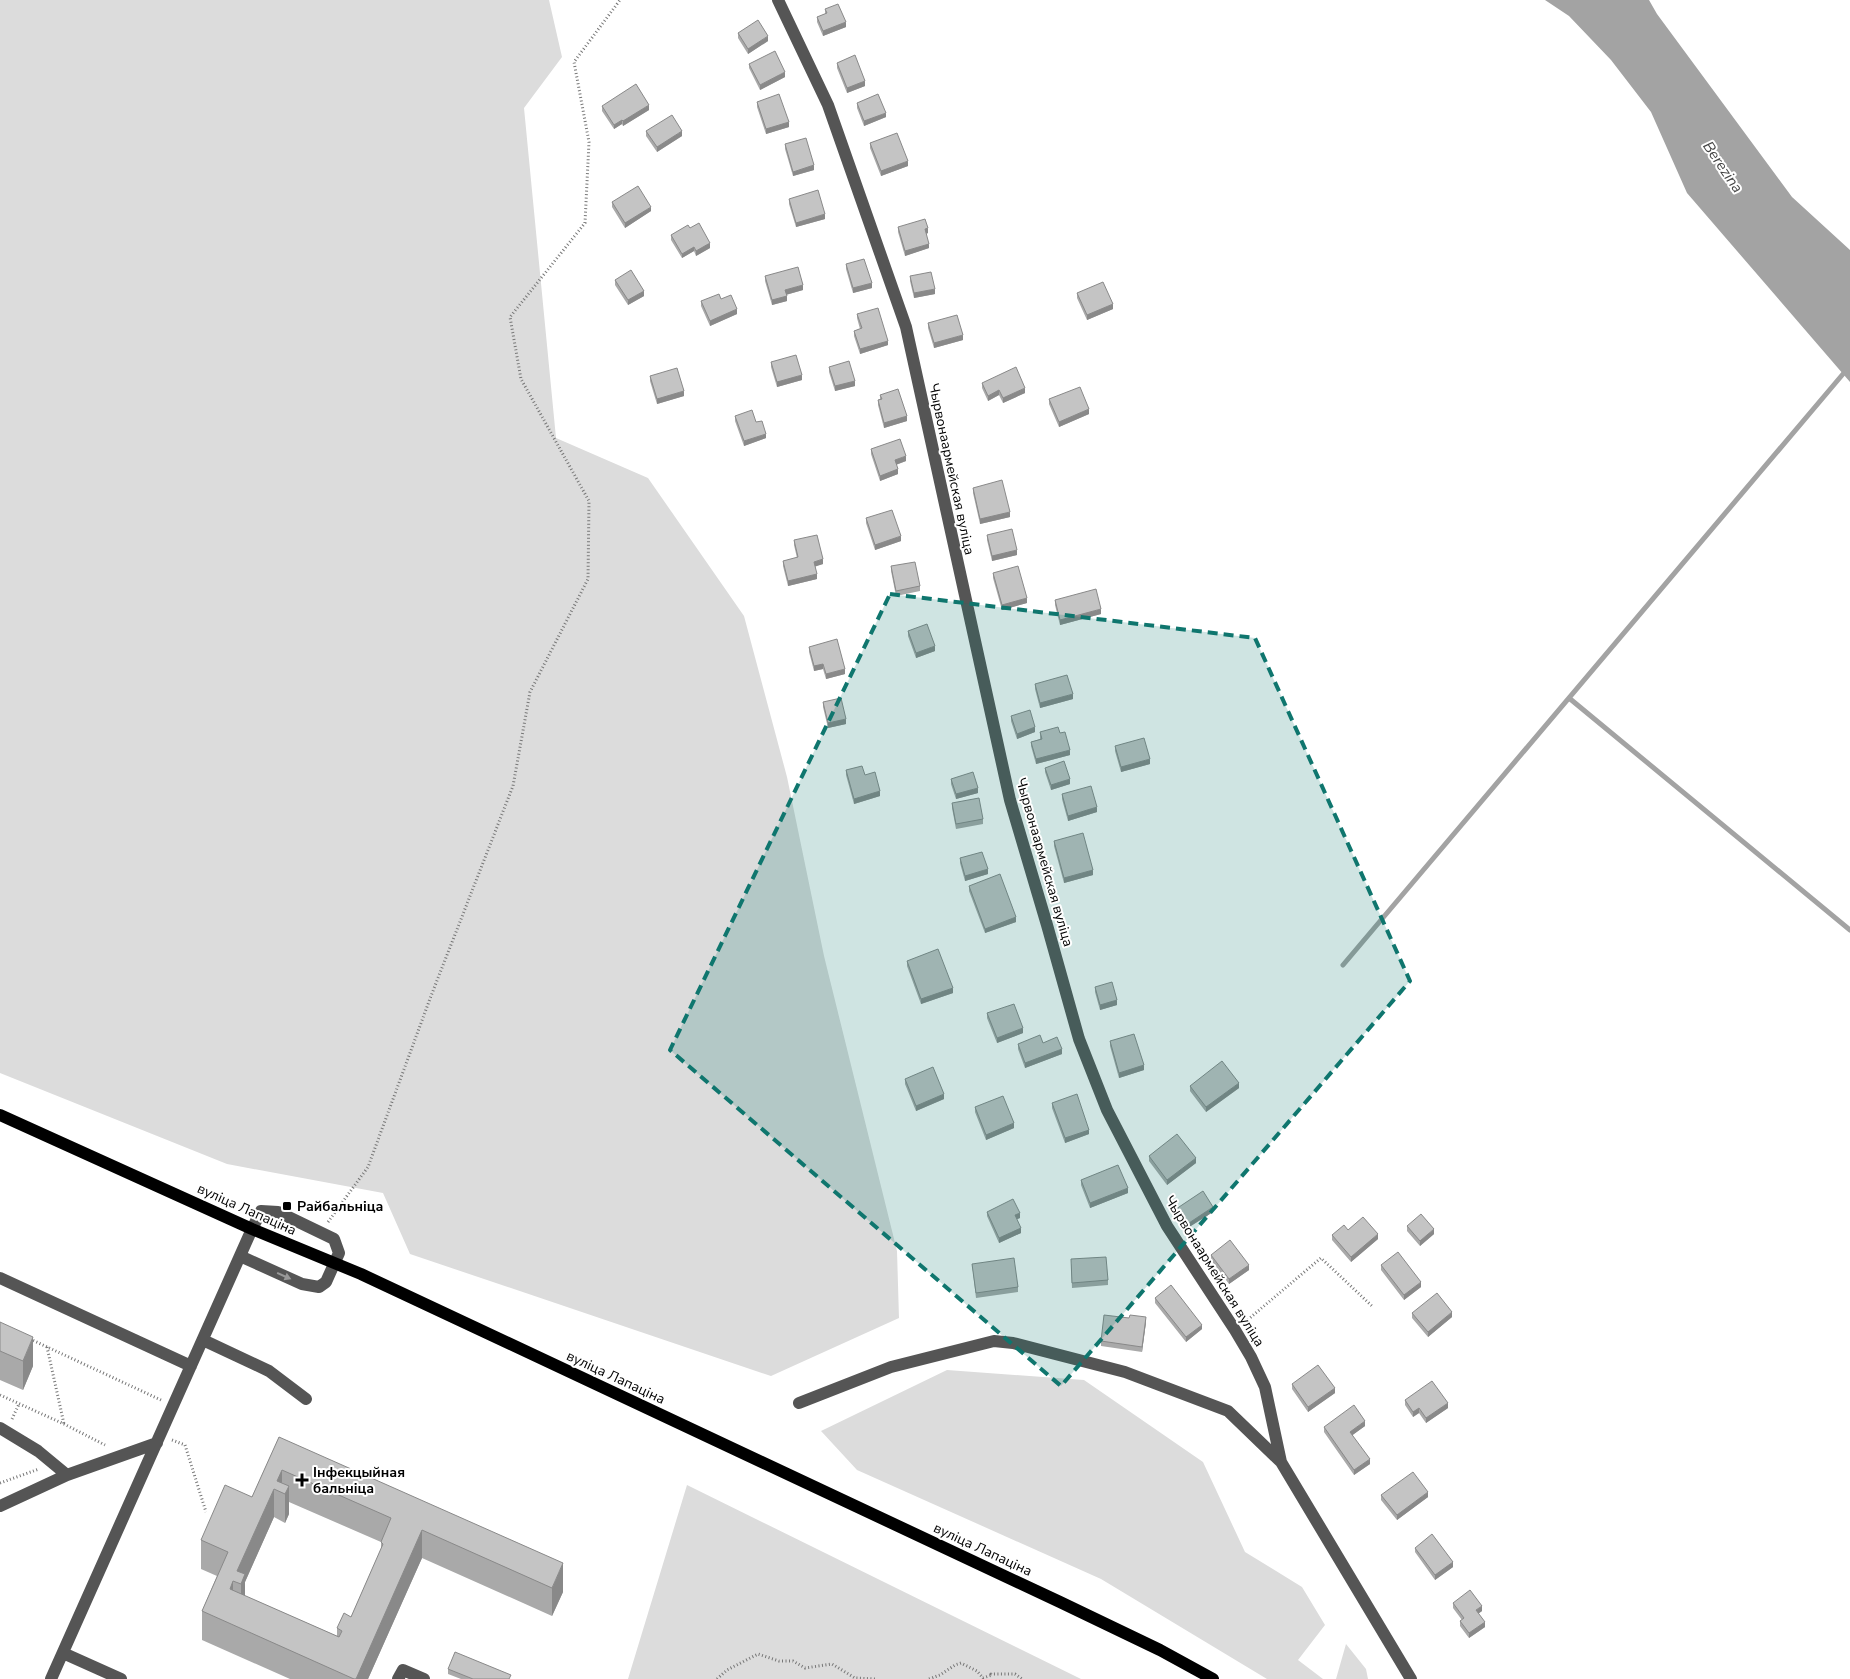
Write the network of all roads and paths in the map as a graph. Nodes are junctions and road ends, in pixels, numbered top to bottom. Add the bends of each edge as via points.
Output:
1 (620, 0) edge
2 (778, 0) edge
3 (0, 1115) edge
4 (252, 1229) junction
5 (321, 1233) junction
6 (240, 1256) junction
7 (335, 1263) junction
8 (0, 1278) edge
9 (1373, 1307) dead end
10 (1235, 1330) junction
11 (23, 1336) edge
12 (203, 1340) junction
13 (47, 1347) junction
14 (191, 1366) junction
15 (0, 1395) edge
16 (306, 1399) dead end
17 (799, 1403) dead end
18 (160, 1408) dead end
19 (64, 1424) junction
20 (0, 1428) edge
21 (158, 1439) junction
22 (96, 1448) dead end
23 (1281, 1462) junction
24 (53, 1464) junction
25 (68, 1475) junction
26 (0, 1482) edge
27 (0, 1506) edge
28 (206, 1512) dead end
29 (63, 1653) junction
30 (98, 1674) edge
31 (51, 1679) edge
32 (121, 1679) edge
33 (398, 1679) edge
34 (424, 1679) edge
35 (718, 1679) edge
36 (875, 1679) edge
37 (929, 1679) edge
38 (1022, 1679) edge
39 (1214, 1679) edge
40 (1411, 1679) edge

1 - 5 path via 574,62 589,142 585,223 510,316 521,379 589,502 588,579 530,692 513,786 368,1167
2 - 10 street, Чырвонаармейская вуліца via 828,105 906,328 1010,800 1079,1039 1107,1110 1167,1226
3 - 4 main road, вуліца Лапаціна
4 - 5 street via 261,1211 278,1212
4 - 6 street
4 - 7 main road, вуліца Лапаціна
5 - 7 street via 334,1239 339,1253
6 -> 7 street via 302,1284 319,1287 326,1282
6 - 12 street
7 - 39 main road, вуліца Лапаціна via 1060,1602
8 - 14 street
9 - 10 path via 1321,1258
10 - 23 street, Чырвонаармейская вуліца via 1265,1386
11 - 13 path
12 - 14 street
12 - 16 street via 269,1371
13 - 18 path via 164,1401
13 - 19 path
14 - 21 street
15 - 19 path
17 - 23 street via 891,1367 994,1341 1013,1343 1125,1372 1228,1411
19 - 22 path via 105,1445
20 - 24 street via 38,1450
21 - 25 street
21 - 28 path via 185,1445
21 - 29 street
23 - 40 street, Чырвонаармейская вуліца
24 - 25 street
24 - 26 path
25 - 27 street
29 - 30 street
29 - 31 street
30 - 32 street
33 - 34 street via 403,1670
35 - 36 path via 726,1670 758,1654 778,1661 794,1661 805,1668 832,1664 855,1678
37 - 38 path via 961,1663 983,1678 991,1674 1015,1674

